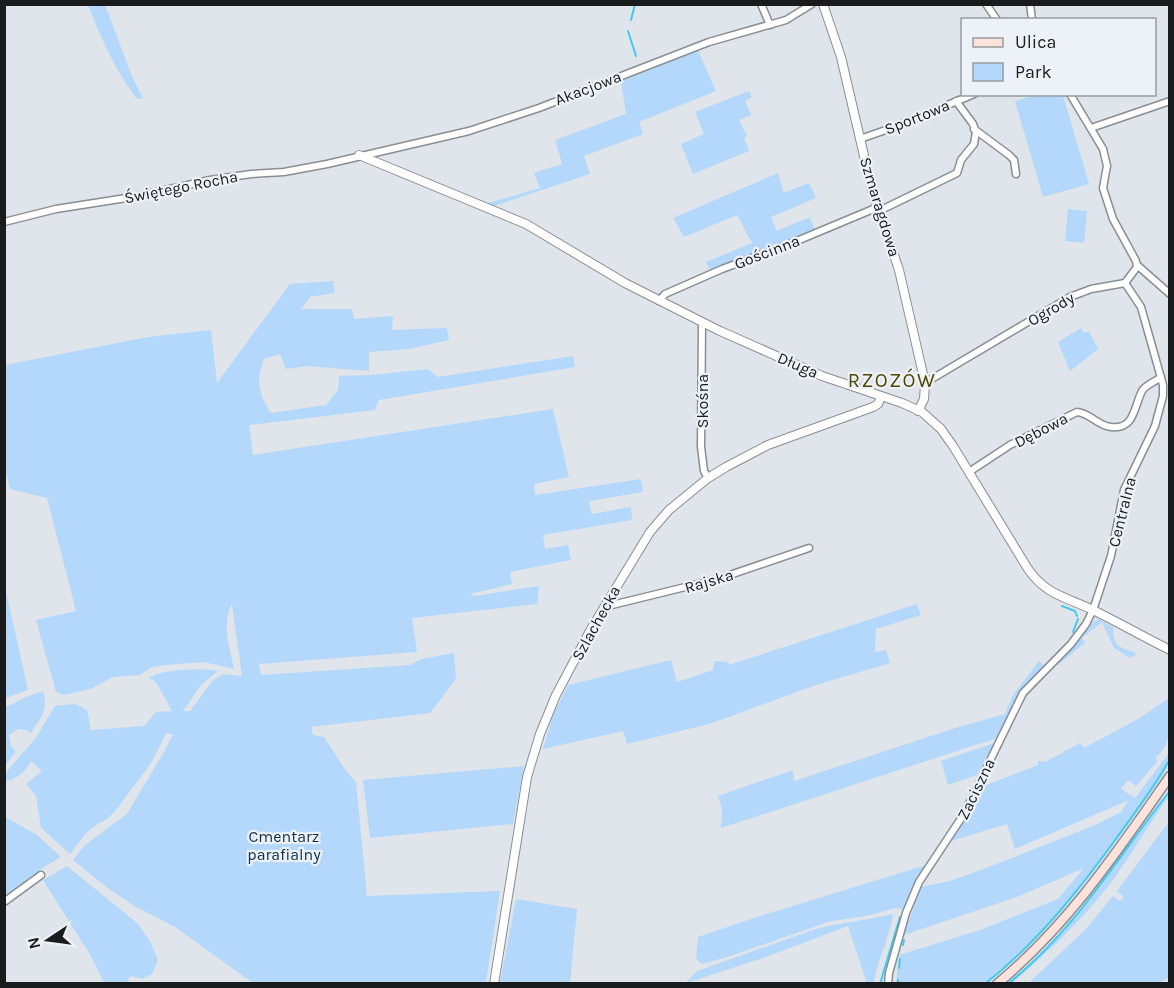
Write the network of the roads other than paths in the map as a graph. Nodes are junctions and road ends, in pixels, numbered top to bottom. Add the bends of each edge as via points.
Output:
1 (761, 4) edge
2 (812, 4) edge
3 (823, 4) edge
4 (986, 4) edge
5 (996, 18) edge
6 (770, 25) junction
7 (969, 96) edge
8 (1071, 96) edge
9 (956, 101) junction
10 (1170, 101) edge
11 (1091, 128) junction
12 (974, 129) junction
13 (860, 139) junction
14 (359, 155) junction
15 (1016, 174) dead end
16 (879, 209) junction
17 (4, 222) edge
18 (1137, 265) junction
19 (1125, 282) junction
20 (1170, 294) edge
21 (659, 301) junction
22 (702, 323) junction
23 (1161, 377) junction
24 (925, 383) junction
25 (881, 397) junction
26 (918, 411) junction
27 (969, 472) junction
28 (708, 478) junction
29 (809, 548) dead end
30 (607, 602) junction
31 (1093, 610) junction
32 (1169, 650) edge
33 (1170, 776) edge
34 (41, 875) dead end
35 (4, 902) edge
36 (494, 984) edge
37 (888, 984) edge
38 (997, 984) edge

1 - 6 street
2 - 6 street, Akacjowa
3 - 13 street, Szmaragdowa via 841,57
4 - 5 street
6 - 14 street, Akacjowa via 709,42 493,124
7 - 9 street, Sportowa
8 - 11 street
9 - 12 street
9 - 13 street, Sportowa
10 - 11 street
11 - 18 street via 1106,158 1103,188 1113,219
12 - 15 street via 1010,155
12 - 16 street, Gościnna via 975,141 957,173
13 - 16 street, Szmaragdowa
14 - 17 street, Świętego Rocha via 327,164 210,180 56,209
14 - 21 street, Długa via 526,224
16 - 21 street, Gościnna via 722,269 665,294
16 - 24 street, Szmaragdowa via 899,270
18 - 19 street
18 - 20 street
19 - 23 street, Centralna via 1141,307
19 - 24 street, Ogrody via 1091,288 1070,297
21 - 22 street, Długa
22 - 25 street, Długa via 822,376
22 - 28 street, Skośna via 701,447
23 - 27 street, Dębowa via 1142,391 1137,409 1123,426 1105,426 1077,412 1010,445
23 - 31 street, Centralna via 1163,396 1158,416 1124,490 1111,556
24 - 26 street, Szmaragdowa
25 - 26 street, Długa
25 - 28 street, Szlachecka via 873,407 768,445
26 - 27 street, Długa via 941,429
27 - 31 street, Długa via 1034,577 1056,595
28 - 30 street, Szlachecka via 669,510 650,532
29 - 30 street, Rajska via 705,583 612,605
30 - 36 street, Szlachecka via 556,695 534,753
31 - 32 street, Długa
31 - 37 street, Zaciszna via 1071,644 1023,693 964,814 919,882 906,913
33 - 38 main road via 1079,903
34 - 35 street

